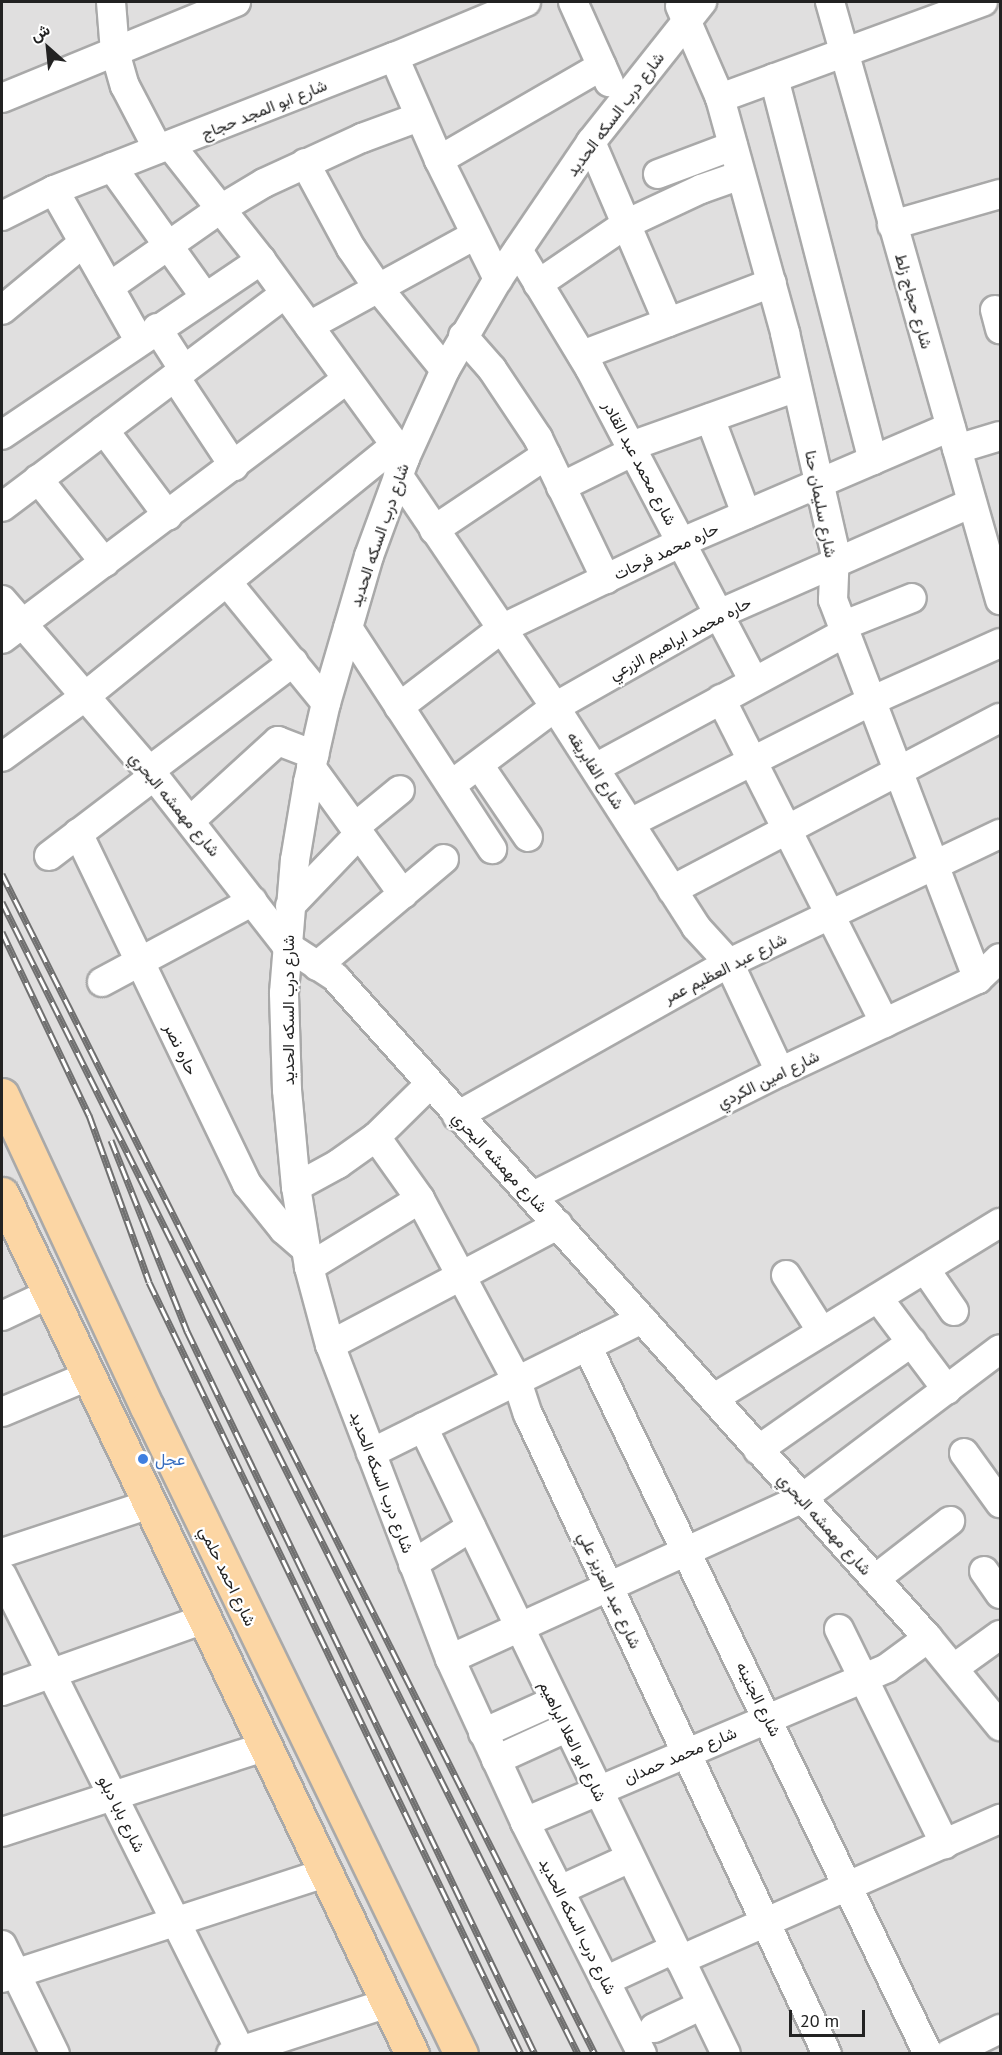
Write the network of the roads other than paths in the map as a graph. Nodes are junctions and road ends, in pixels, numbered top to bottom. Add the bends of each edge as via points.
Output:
1 (111, 2) edge
2 (236, 2) edge
3 (526, 2) edge
4 (573, 2) edge
5 (830, 2) edge
6 (969, 4) edge
7 (690, 7) edge
8 (115, 52) junction
9 (844, 53) junction
10 (394, 57) junction
11 (602, 66) junction
12 (774, 78) junction
13 (2, 98) edge
14 (720, 98) junction
15 (621, 106) junction
16 (419, 117) junction
17 (591, 142) junction
18 (733, 146) junction
19 (164, 147) junction
20 (439, 160) junction
21 (305, 163) junction
22 (112, 167) junction
23 (658, 174) dead end
24 (741, 176) junction
25 (54, 190) junction
26 (1000, 197) edge
27 (219, 210) junction
28 (2, 216) edge
29 (626, 224) junction
30 (892, 225) junction
31 (476, 235) junction
32 (83, 243) junction
33 (168, 245) junction
34 (518, 250) junction
35 (261, 260) junction
36 (498, 279) junction
37 (538, 284) junction
38 (772, 284) junction
39 (109, 287) junction
40 (379, 289) junction
41 (285, 294) junction
42 (205, 297) junction
43 (2, 310) edge
44 (668, 322) junction
45 (309, 326) junction
46 (148, 334) junction
47 (463, 336) junction
48 (582, 355) junction
49 (445, 369) junction
50 (179, 373) junction
51 (347, 379) junction
52 (797, 387) junction
53 (710, 418) junction
54 (104, 430) junction
55 (2, 435) edge
56 (1000, 436) edge
57 (953, 438) junction
58 (632, 448) junction
59 (546, 455) junction
60 (400, 460) junction
61 (873, 460) junction
62 (234, 466) junction
63 (38, 479) junction
64 (818, 483) junction
65 (561, 487) junction
66 (972, 503) junction
67 (2, 507) edge
68 (746, 514) junction
69 (168, 516) junction
70 (434, 530) junction
71 (682, 542) junction
72 (834, 562) junction
73 (105, 563) junction
74 (606, 579) junction
75 (227, 582) junction
76 (998, 585) edge
77 (912, 598) dead end
78 (2, 600) edge
79 (719, 614) junction
80 (348, 628) junction
81 (501, 629) junction
82 (844, 629) junction
83 (12, 633) edge
84 (1000, 643) edge
85 (293, 662) junction
86 (754, 681) junction
87 (83, 698) junction
88 (721, 699) junction
89 (871, 701) junction
90 (326, 703) junction
91 (399, 707) junction
92 (555, 707) junction
93 (1000, 718) edge
94 (2, 757) edge
95 (752, 760) junction
96 (312, 761) junction
97 (479, 765) junction
98 (595, 768) junction
99 (898, 769) junction
100 (152, 774) junction
101 (451, 785) junction
102 (400, 790) dead end
103 (190, 821) junction
104 (630, 823) junction
105 (786, 827) junction
106 (357, 831) junction
107 (78, 833) junction
108 (1000, 834) edge
109 (528, 837) dead end
110 (492, 849) dead end
111 (49, 855) dead end
112 (444, 859) dead end
113 (935, 865) junction
114 (672, 890) junction
115 (403, 894) junction
116 (253, 901) junction
117 (290, 906) junction
118 (830, 915) junction
119 (286, 945) junction
120 (1000, 958) edge
121 (139, 962) junction
122 (729, 963) junction
123 (317, 966) junction
124 (978, 979) junction
125 (102, 982) dead end
126 (885, 1023) junction
127 (780, 1072) junction
128 (429, 1085) junction
129 (2, 1095) edge
130 (457, 1116) junction
131 (376, 1137) junction
132 (296, 1187) junction
133 (533, 1196) junction
134 (420, 1199) junction
135 (6, 1215) edge
136 (558, 1225) junction
137 (998, 1228) edge
138 (307, 1258) junction
139 (925, 1269) junction
140 (786, 1275) dead end
141 (461, 1276) junction
142 (49, 1293) junction
143 (878, 1298) junction
144 (954, 1311) dead end
145 (2, 1316) edge
146 (642, 1319) junction
147 (822, 1332) junction
148 (912, 1342) junction
149 (330, 1345) junction
150 (587, 1346) junction
151 (1000, 1349) edge
152 (88, 1376) junction
153 (517, 1381) junction
154 (946, 1390) junction
155 (714, 1398) junction
156 (2, 1412) edge
157 (423, 1427) junction
158 (758, 1450) junction
159 (371, 1453) junction
160 (964, 1453) dead end
161 (801, 1499) junction
162 (1000, 1503) edge
163 (150, 1504) junction
164 (950, 1521) dead end
165 (471, 1527) junction
166 (687, 1551) junction
167 (2, 1553) edge
168 (413, 1564) junction
169 (984, 1571) dead end
170 (2, 1575) edge
171 (875, 1579) junction
172 (608, 1587) junction
173 (1000, 1594) edge
174 (204, 1619) junction
175 (519, 1628) junction
176 (839, 1629) dead end
177 (1000, 1635) edge
178 (928, 1638) junction
179 (450, 1659) junction
180 (954, 1668) junction
181 (52, 1674) junction
182 (862, 1676) junction
183 (2, 1691) edge
184 (554, 1701) junction
185 (768, 1717) junction
186 (1000, 1726) edge
187 (566, 1728) junction
188 (483, 1733) junction
189 (263, 1747) junction
190 (685, 1753) junction
191 (496, 1760) junction
192 (597, 1791) junction
193 (113, 1796) junction
194 (1000, 1819) edge
195 (525, 1822) junction
196 (2, 1832) edge
197 (945, 1844) junction
198 (630, 1858) junction
199 (325, 1873) junction
200 (846, 1887) junction
201 (560, 1890) junction
202 (176, 1921) junction
203 (767, 1922) junction
204 (398, 1927) junction
205 (2, 1945) edge
206 (361, 1946) junction
207 (677, 1954) junction
208 (9, 1976) edge
209 (605, 1981) junction
210 (388, 2003) junction
211 (702, 2005) junction
212 (654, 2028) dead end
213 (1000, 2029) edge
214 (238, 2052) edge
215 (55, 2054) edge
216 (412, 2054) edge
217 (461, 2054) edge
218 (642, 2054) edge
219 (726, 2054) edge
220 (827, 2054) edge
221 (928, 2054) edge
222 (949, 2054) edge

1 - 8 street, شارع الفابريقه
2 - 8 street
3 - 10 street, شارع ابو المجد حجاج
4 - 11 street
5 - 9 street, شارع حجاج زلط
6 - 9 street
7 - 14 street, شارع سليمان حنا
7 - 15 street, شارع درب السكه الحديد
8 - 13 street
8 - 19 street, شارع الفابريقه via 125,86
9 - 12 street
9 - 30 street, شارع حجاج زلط
10 - 16 street
10 - 19 street, شارع ابو المجد حجاج
11 - 15 street
11 - 20 street
12 - 14 street
12 - 61 street
14 - 18 street, شارع سليمان حنا
15 - 17 street, شارع درب السكه الحديد
16 - 20 street
16 - 21 street
17 - 29 street
17 - 34 street, شارع درب السكه الحديد
18 - 23 street
18 - 24 street, شارع سليمان حنا
19 - 22 street, شارع ابو المجد حجاج
19 - 27 street, شارع الفابريقه
20 - 31 street
21 - 27 street
21 - 40 street via 351,248
22 - 25 street, شارع ابو المجد حجاج
22 - 33 street
24 - 29 street via 701,189
24 - 38 street, شارع سليمان حنا
25 - 28 street, شارع ابو المجد حجاج
25 - 32 street
26 - 30 street
27 - 33 street
27 - 35 street, شارع الفابريقه
29 - 37 street
29 - 44 street
30 - 57 street, شارع حجاج زلط
31 - 36 street
31 - 40 street
32 - 39 street
32 - 43 street
33 - 39 street
33 - 42 street
34 - 36 street, شارع درب السكه الحديد
34 - 37 street, شارع محمد عبد القادر
35 - 41 street, شارع الفابريقه
35 - 42 street
36 - 47 street, شارع درب السكه الحديد
37 - 48 street, شارع محمد عبد القادر
38 - 44 street
38 - 52 street, شارع سليمان حنا
39 - 46 street
40 - 45 street
40 - 49 street
41 - 45 street, شارع الفابريقه
41 - 50 street
42 - 46 street
44 - 48 street
45 - 51 street, شارع الفابريقه
46 - 50 street
46 - 55 street
47 - 49 street, شارع درب السكه الحديد
47 - 59 street via 516,403
48 - 58 street, شارع محمد عبد القادر
49 - 60 street, شارع درب السكه الحديد
50 - 54 street
50 - 62 street
51 - 60 street, شارع الفابريقه
51 - 62 street
52 - 53 street
52 - 64 street, شارع سليمان حنا
53 - 58 street
53 - 68 street
54 - 63 street
54 - 69 street
56 - 57 street, حاره محمد فرحات
57 - 61 street, حاره محمد فرحات
57 - 66 street, شارع حجاج زلط
58 - 65 street
58 - 71 street, شارع محمد عبد القادر
59 - 65 street
59 - 70 street
60 - 70 street, شارع الفابريقه
60 - 75 street
60 - 80 street, شارع درب السكه الحديد
61 - 64 street, حاره محمد فرحات
62 - 69 street
63 - 67 street
63 - 73 street
64 - 68 street, حاره محمد فرحات
64 - 72 street, شارع سليمان حنا
65 - 74 street
66 - 72 street, حاره محمد ابراهيم الزرعي
66 - 76 street, شارع حجاج زلط
68 - 71 street, حاره محمد فرحات
69 - 73 street
70 - 81 street, شارع الفابريقه
71 - 74 street, حاره محمد فرحات
71 - 79 street, شارع محمد عبد القادر
72 - 79 street, حاره محمد ابراهيم الزرعي
72 - 82 street, شارع سليمان حنا via 830,588
73 - 83 street
74 - 81 street, حاره محمد فرحات
75 - 85 street
75 - 87 street
77 - 82 street
78 - 83 street, شارع مهمشه البحري
79 - 86 street, شارع محمد عبد القادر
79 - 92 street, حاره محمد ابراهيم الزرعي
80 - 90 street, شارع درب السكه الحديد
80 - 91 street
81 - 91 street, حاره محمد فرحات
81 - 92 street, شارع الفابريقه
82 - 86 street
82 - 89 street, شارع سليمان حنا
83 - 87 street, شارع مهمشه البحري
84 - 89 street
85 - 90 street
85 - 100 street
86 - 88 street
87 - 94 street
87 - 100 street, شارع مهمشه البحري
88 - 95 street
88 - 98 street
89 - 95 street
89 - 99 street, شارع سليمان حنا
90 - 96 street, شارع درب السكه الحديد
91 - 101 street
92 - 97 street, حاره محمد ابراهيم الزرعي
92 - 98 street, شارع الفابريقه
93 - 99 street
95 - 104 street
95 - 105 street
96 - 103 street via 281,739
96 - 106 street
96 - 117 street, شارع درب السكه الحديد
97 - 101 street, حاره محمد ابراهيم الزرعي
97 - 109 street
98 - 104 street, شارع الفابريقه
99 - 105 street
99 - 113 street, شارع سليمان حنا
100 - 103 street, شارع مهمشه البحري
100 - 107 street
101 - 110 street
102 - 106 street
103 - 116 street, شارع مهمشه البحري
104 - 114 street, شارع الفابريقه
105 - 114 street
105 - 118 street
106 - 115 street
106 - 117 street
107 - 111 street
107 - 121 street, حاره نصر
108 - 113 street, شارع عبد العظيم عمر
112 - 115 street
113 - 118 street, شارع عبد العظيم عمر
113 - 124 street, شارع سليمان حنا
114 - 122 street, شارع الفابريقه via 696,927
115 - 123 street
116 - 119 street, شارع مهمشه البحري
116 - 121 street
117 - 119 street, شارع درب السكه الحديد
118 - 122 street, شارع عبد العظيم عمر
118 - 126 street
119 - 123 street, شارع مهمشه البحري
119 - 132 street, شارع درب السكه الحديد via 286,1071
120 - 124 street, شارع امين الكردي
121 - 125 street
121 - 138 street, حاره نصر via 247,1184
122 - 127 street, شارع الفابريقه
122 - 130 street, شارع عبد العظيم عمر
123 - 128 street, شارع مهمشه البحري via 335,977
124 - 126 street, شارع امين الكردي
126 - 127 street, شارع امين الكردي
127 - 133 street, شارع امين الكردي
128 - 130 street, شارع مهمشه البحري
128 - 131 street
129 - 204 main road, شارع احمد حلمي
130 - 133 street, شارع مهمشه البحري
131 - 132 street
131 - 134 street, شارع عبد العزيز علي
132 - 138 street, شارع درب السكه الحديد
133 - 136 street, شارع مهمشه البحري
134 - 138 street
134 - 141 street, شارع عبد العزيز علي
135 - 142 main road
136 - 141 street
136 - 146 street, شارع مهمشه البحري
137 - 139 street
138 - 149 street, شارع درب السكه الحديد
139 - 143 street
139 - 144 street
140 - 147 street
141 - 149 street
141 - 153 street, شارع عبد العزيز علي
142 - 145 street
142 - 152 main road
143 - 147 street
143 - 148 street
146 - 150 street
146 - 155 street, شارع مهمشه البحري
147 - 155 street
148 - 154 street
148 - 158 street
149 - 159 street, شارع درب السكه الحديد
150 - 153 street
150 - 166 street, شارع الجنينه
151 - 154 street
152 - 156 street
152 - 163 main road
153 - 157 street
153 - 172 street, شارع عبد العزيز علي
154 - 161 street
155 - 158 street, شارع مهمشه البحري
157 - 159 street
157 - 165 street, شارع ابو العلا ابراهيم
158 - 161 street, شارع مهمشه البحري
159 - 168 street, شارع درب السكه الحديد
160 - 162 street
161 - 166 street
161 - 171 street, شارع مهمشه البحري
163 - 167 street
163 - 174 main road
164 - 171 street
165 - 168 street
165 - 175 street, شارع ابو العلا ابراهيم
166 - 172 street
166 - 185 street, شارع الجنينه
168 - 179 street, شارع درب السكه الحديد
169 - 173 street
170 - 181 street, شارع بابا دبلو
171 - 178 street, شارع مهمشه البحري
172 - 175 street
172 - 190 street, شارع عبد العزيز علي
174 - 181 street
174 - 189 main road
175 - 179 street
175 - 184 street, شارع ابو العلا ابراهيم
176 - 182 street
177 - 180 street
178 - 180 street, شارع مهمشه البحري
178 - 182 street, شارع محمد حمدان via 899,1662
179 - 188 street, شارع درب السكه الحديد
180 - 186 street, شارع مهمشه البحري
181 - 183 street
181 - 193 street, شارع بابا دبلو
182 - 185 street, شارع محمد حمدان
182 - 197 street
184 - 187 street, شارع ابو العلا ابراهيم
184 - 188 street
185 - 190 street, شارع محمد حمدان
185 - 200 street, شارع الجنينه
187 - 191 street
187 - 192 street, شارع ابو العلا ابراهيم
188 - 191 street, شارع درب السكه الحديد
189 - 193 street
189 - 199 main road
190 - 192 street, شارع محمد حمدان
190 - 203 street, شارع عبد العزيز علي
191 - 195 street, شارع درب السكه الحديد
192 - 195 street, شارع محمد حمدان
192 - 198 street, شارع ابو العلا ابراهيم
193 - 196 street
193 - 202 street, شارع بابا دبلو
194 - 197 street
195 - 201 street, شارع درب السكه الحديد
197 - 200 street
198 - 201 street
198 - 207 street, شارع ابو العلا ابراهيم
199 - 202 street
199 - 206 main road
200 - 203 street
200 - 221 street, شارع الجنينه
201 - 209 street, شارع درب السكه الحديد
202 - 208 street
202 - 214 street, شارع بابا دبلو
203 - 207 street
203 - 220 street, شارع عبد العزيز علي
204 - 206 main road
204 - 217 main road, شارع احمد حلمي
205 - 208 street
206 - 210 main road
207 - 209 street
207 - 211 street, شارع ابو العلا ابراهيم
208 - 215 street
209 - 218 street, شارع درب السكه الحديد
210 - 214 street
210 - 216 main road
211 - 212 street
211 - 219 street, شارع ابو العلا ابراهيم
213 - 222 street

